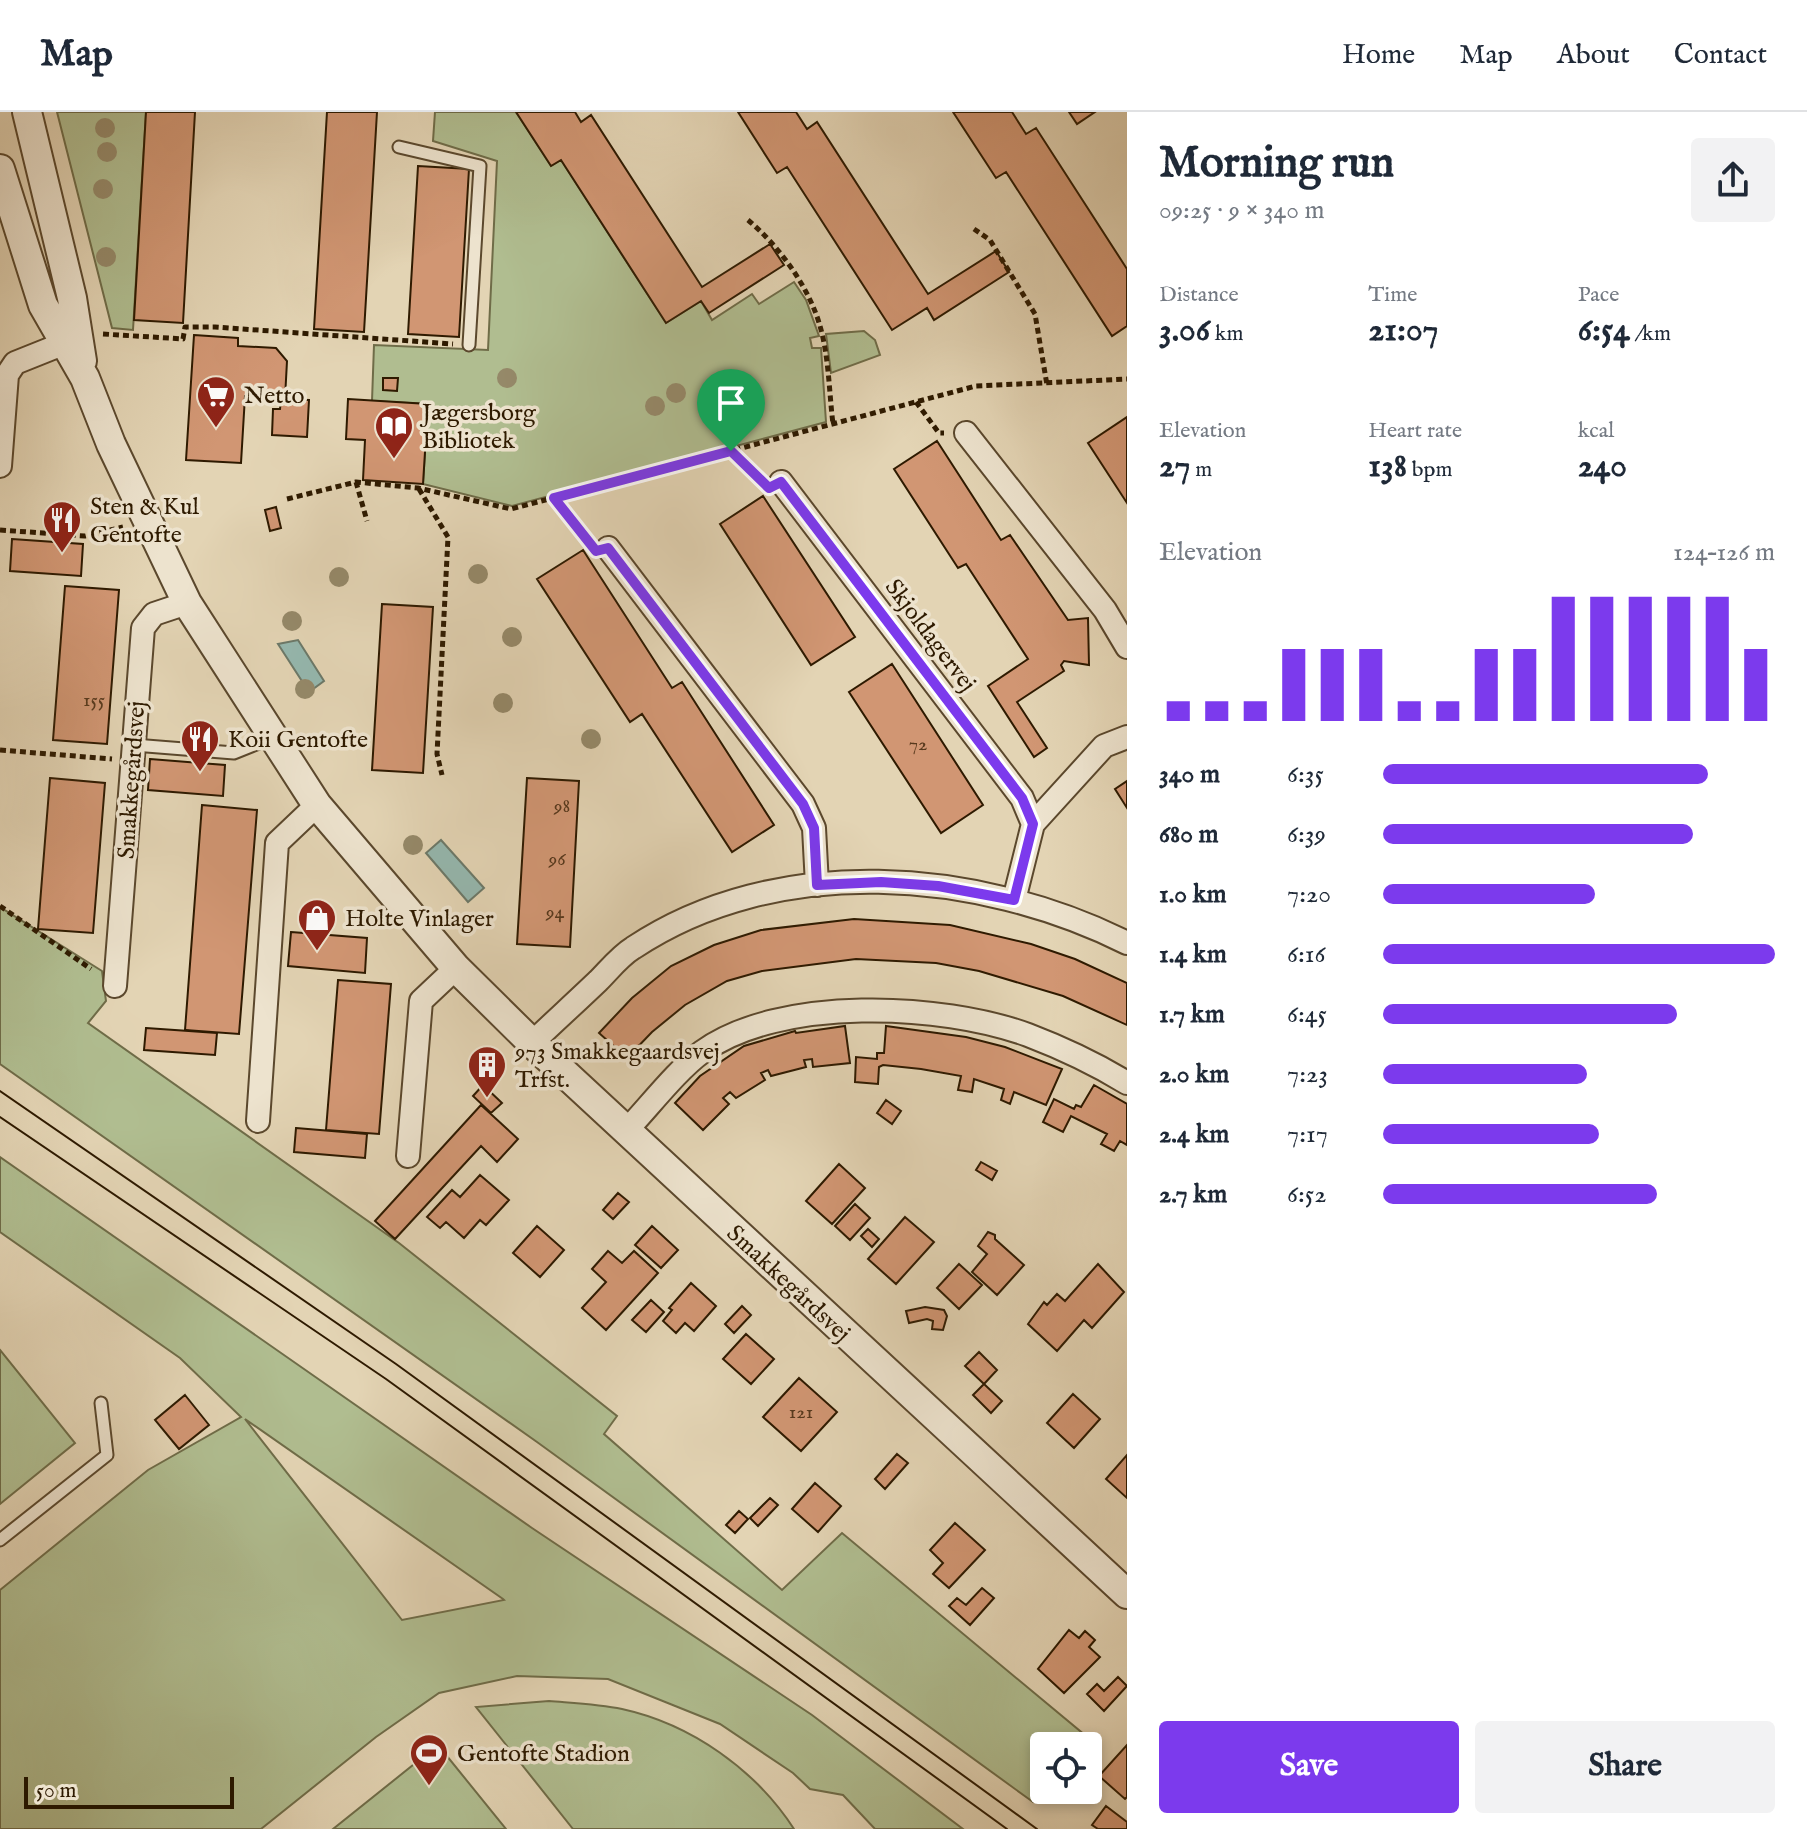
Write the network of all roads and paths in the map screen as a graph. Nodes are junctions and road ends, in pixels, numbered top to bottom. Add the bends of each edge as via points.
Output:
1 (27, 112) edge
2 (399, 147) dead end
3 (0, 169) edge
4 (748, 220) dead end
5 (974, 229) dead end
6 (72, 338) junction
7 (469, 345) joint
8 (1126, 381) edge
9 (1047, 385) junction
10 (916, 402) junction
11 (833, 424) junction
12 (966, 433) joint
13 (731, 451) junction
14 (0, 466) edge
15 (356, 482) junction
16 (781, 482) joint
17 (418, 488) junction
18 (554, 498) junction
19 (287, 499) dead end
20 (147, 521) junction
21 (367, 521) dead end
22 (0, 530) edge
23 (608, 548) joint
24 (187, 603) junction
25 (1127, 647) edge
26 (274, 737) junction
27 (1127, 737) edge
28 (0, 750) edge
29 (133, 753) junction
30 (442, 775) dead end
31 (317, 805) junction
32 (1033, 824) junction
33 (817, 885) junction
34 (1014, 900) junction
35 (0, 906) edge
36 (1127, 943) edge
37 (456, 968) junction
38 (115, 986) joint
39 (532, 1043) junction
40 (1127, 1083) edge
41 (258, 1121) dead end
42 (625, 1132) junction
43 (408, 1156) dead end
44 (101, 1403) dead end
45 (0, 1540) edge
46 (1127, 1594) edge

1 - 6 street, Smakkegårdsvej
2 - 7 lane via 480,166
3 - 6 street, Smakkegårdsvej via 43,305
4 - 11 path via 768,237 812,302 821,329
5 - 9 path via 990,240 1035,314
6 - 7 path via 183,339 185,327 215,327
6 - 14 street via 15,363 7,375
6 - 20 street, Smakkegårdsvej via 111,444
8 - 9 path
9 - 10 path via 976,386
10 - 11 path
10 - 12 path via 939,433
11 - 13 path
12 - 25 street via 1105,610
13 - 16 path via 769,488
13 - 18 path
15 - 17 path
15 - 19 path
15 - 21 path
16 - 32 street, Skjoldagervej via 1022,798
17 - 18 path via 511,509
17 - 30 path via 448,537 437,754
18 - 23 path via 596,551
20 - 22 path via 85,536
20 - 24 street, Smakkegårdsvej
23 - 33 street via 803,804 814,828
24 - 26 street, Smakkegårdsvej
24 - 29 street, Smakkegårdsvej via 154,614 143,628
26 - 29 lane via 234,753
26 - 31 street, Smakkegårdsvej
27 - 32 street via 1104,746
28 - 29 path
29 - 38 street, Smakkegårdsvej
31 - 37 street, Smakkegårdsvej
31 - 41 street via 277,843
32 - 34 street
33 - 34 street via 938,886
33 - 39 street via 752,896 688,917 631,949
34 - 36 street via 1090,924
35 - 38 path
37 - 39 street, Smakkegårdsvej
37 - 43 street via 421,1001
39 - 42 street, Smakkegårdsvej
40 - 42 street via 1025,1034 946,1016 871,1009 797,1015 740,1031 701,1053
42 - 46 street, Smakkegårdsvej
44 - 45 lane via 107,1455

